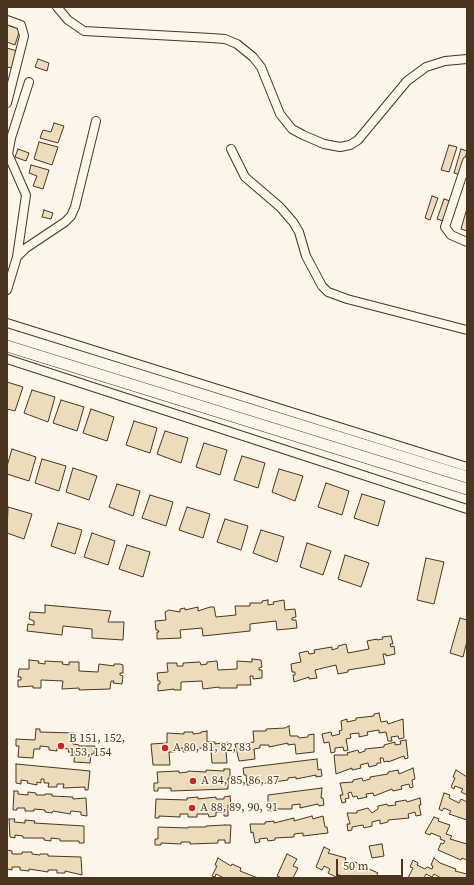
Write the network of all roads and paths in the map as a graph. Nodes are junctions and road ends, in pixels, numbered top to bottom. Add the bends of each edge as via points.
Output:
1 (57, 7) edge
2 (7, 20) edge
3 (467, 59) edge
4 (29, 82) dead end
5 (7, 103) edge
6 (96, 121) dead end
7 (231, 148) dead end
8 (467, 161) edge
9 (467, 242) edge
10 (17, 257) junction
11 (7, 290) edge
12 (7, 323) edge
13 (467, 330) edge
14 (7, 334) edge
15 (7, 346) edge
16 (7, 359) edge
17 (467, 467) edge
18 (467, 477) edge
19 (467, 489) edge
20 (467, 509) edge

1 - 3 street via 68,20 84,31 225,39 237,44 253,56 261,67 280,114 292,129 324,144 340,147 358,140 407,81 426,67 445,61
2 - 5 street via 21,25 24,36
4 - 10 street via 8,154 26,195
6 - 10 street via 71,216
7 - 13 street via 245,177 275,202 293,222 299,232 306,256 328,292
8 - 9 street via 445,227 451,235
10 - 11 street
12 - 17 street
14 - 18 main road
15 - 19 main road
16 - 20 street

